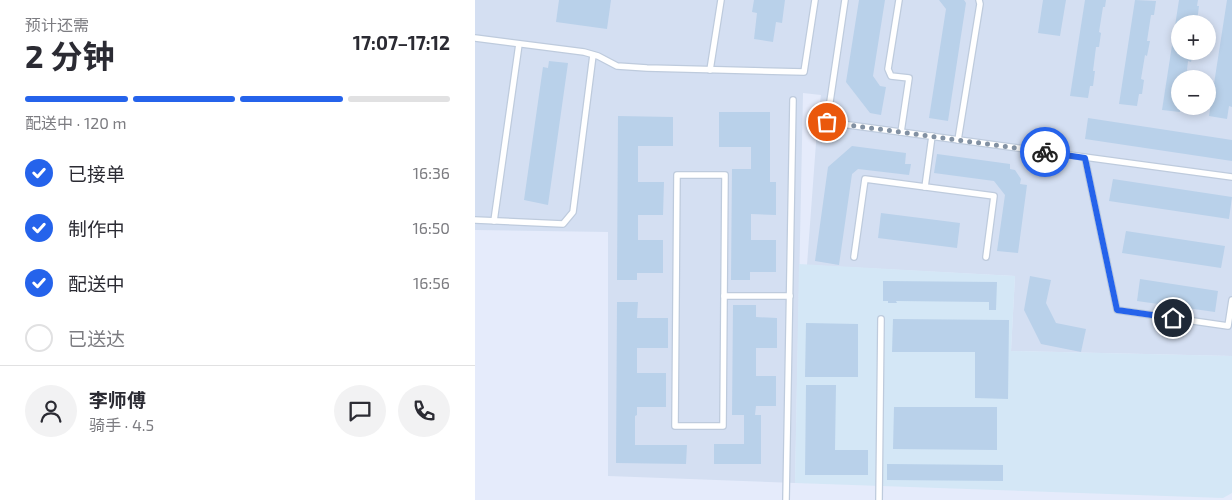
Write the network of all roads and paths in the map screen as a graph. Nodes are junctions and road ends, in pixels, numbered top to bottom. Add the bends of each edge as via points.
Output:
1 (721, 0) edge
2 (815, 0) edge
3 (845, 0) edge
4 (899, 0) edge
5 (979, 0) edge
6 (475, 38) edge
7 (519, 44) junction
8 (593, 55) junction
9 (710, 70) junction
10 (793, 100) dead end
11 (901, 132) junction
12 (932, 136) junction
13 (958, 140) junction
14 (1085, 158) junction
15 (1232, 177) edge
16 (925, 187) junction
17 (475, 220) edge
18 (494, 221) junction
19 (855, 257) dead end
20 (986, 257) dead end
21 (724, 296) junction
22 (790, 296) junction
23 (1232, 300) edge
24 (881, 319) dead end
25 (786, 500) edge
26 (879, 500) edge

1 - 9 lane
2 - 9 lane via 804,72
3 - 11 lane via 827,122
4 - 11 lane via 888,69 891,76 909,78
5 - 13 lane
6 - 7 lane
7 - 8 lane
7 - 18 lane
8 - 9 lane via 617,66
8 - 18 lane via 573,212 563,224
10 - 22 lane
11 - 12 lane
12 - 13 lane
12 - 16 lane
13 - 14 lane
14 - 15 lane
14 - 23 lane via 1117,310 1228,326
16 - 19 lane via 865,179
16 - 20 lane via 994,196
17 - 18 lane
21 - 21 lane via 723,426 675,426 677,175 725,176
21 - 22 lane
22 - 25 lane
24 - 26 lane

